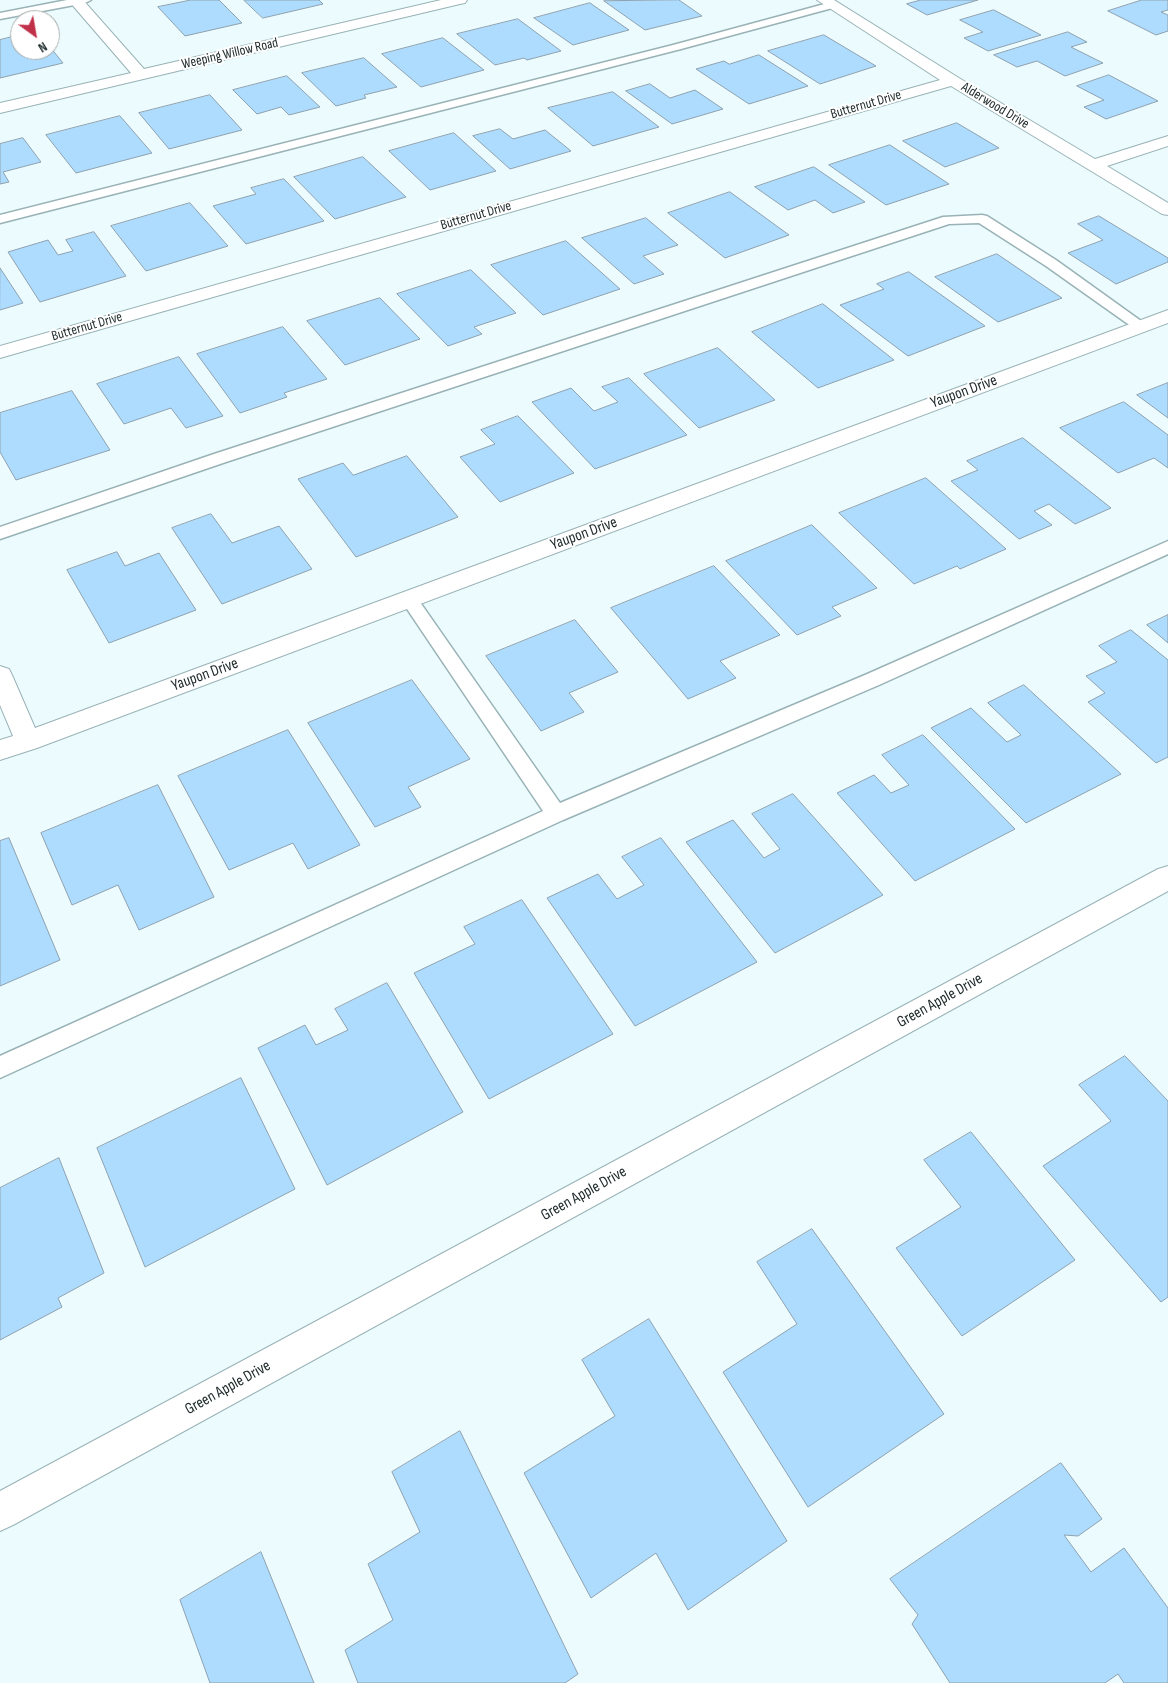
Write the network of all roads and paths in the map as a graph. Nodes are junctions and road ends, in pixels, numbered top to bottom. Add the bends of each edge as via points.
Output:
1 (460, 0) edge
2 (79, 1) edge
3 (828, 3) edge
4 (0, 16) edge
5 (141, 75) junction
6 (952, 81) junction
7 (0, 108) edge
8 (1168, 141) edge
9 (1094, 165) junction
10 (1168, 210) edge
11 (0, 219) edge
12 (1168, 316) edge
13 (1140, 326) junction
14 (0, 352) edge
15 (0, 533) edge
16 (1168, 547) edge
17 (408, 599) junction
18 (0, 675) edge
19 (28, 742) junction
20 (0, 750) edge
21 (556, 814) junction
22 (1168, 877) edge
23 (0, 1067) edge
24 (0, 1512) edge

1 - 5 street, Weeping Willow Road
2 - 4 lane
2 - 5 street
3 - 6 street, Alderwood Drive
3 - 11 lane via 677,47
5 - 7 street, Weeping Willow Road
6 - 9 street, Alderwood Drive
6 - 14 street, Butternut Drive
8 - 9 street
9 - 10 street, Alderwood Drive
12 - 13 street, Yaupon Drive
13 - 15 lane via 982,219 948,220
13 - 17 street, Yaupon Drive
16 - 21 lane via 872,680
17 - 19 street, Yaupon Drive
17 - 21 lane
18 - 19 street
19 - 20 street, Yaupon Drive
21 - 23 lane
22 - 24 street, Green Apple Drive

